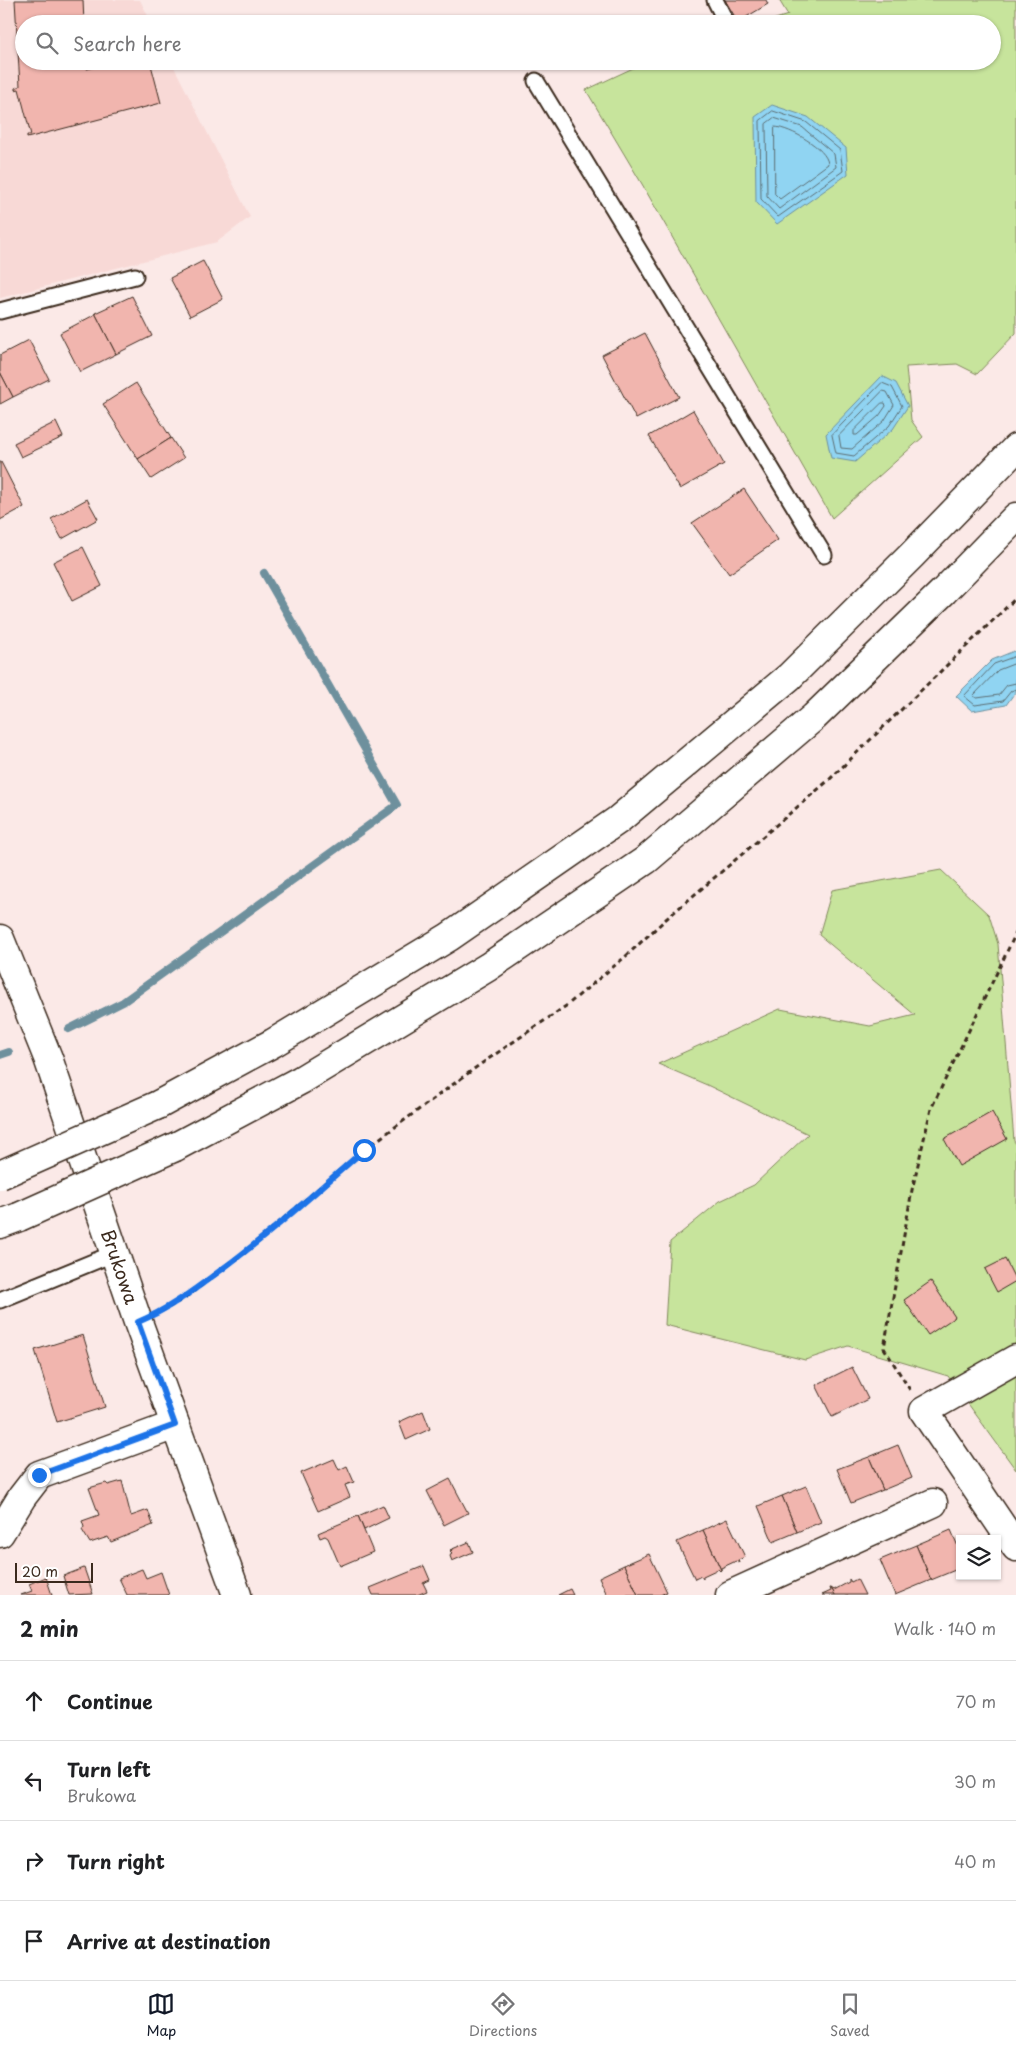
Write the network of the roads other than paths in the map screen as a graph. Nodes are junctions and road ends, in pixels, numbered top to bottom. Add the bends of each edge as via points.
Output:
1 (715, 0) edge
2 (722, 15) edge
3 (536, 81) dead end
4 (135, 276) dead end
5 (0, 311) edge
6 (1016, 448) edge
7 (1016, 516) edge
8 (824, 556) dead end
9 (0, 939) edge
10 (0, 1175) edge
11 (10, 1220) edge
12 (115, 1254) junction
13 (0, 1300) edge
14 (1016, 1359) edge
15 (175, 1425) junction
16 (933, 1502) dead end
17 (0, 1533) edge
18 (1016, 1547) edge
19 (237, 1595) edge
20 (730, 1595) edge

1 - 2 lane
3 - 8 lane
4 - 5 lane
6 - 10 main road, bridge via 789,678 618,820 449,937 273,1043 158,1105
7 - 11 main road, bridge via 814,717 646,860 488,967 301,1080 175,1147
9 - 12 main road, Brukowa via 48,1058
12 - 13 lane
12 - 15 main road, Brukowa
14 - 18 main road via 924,1412
15 - 17 main road via 39,1475
15 - 19 main road, Brukowa
16 - 20 main road

